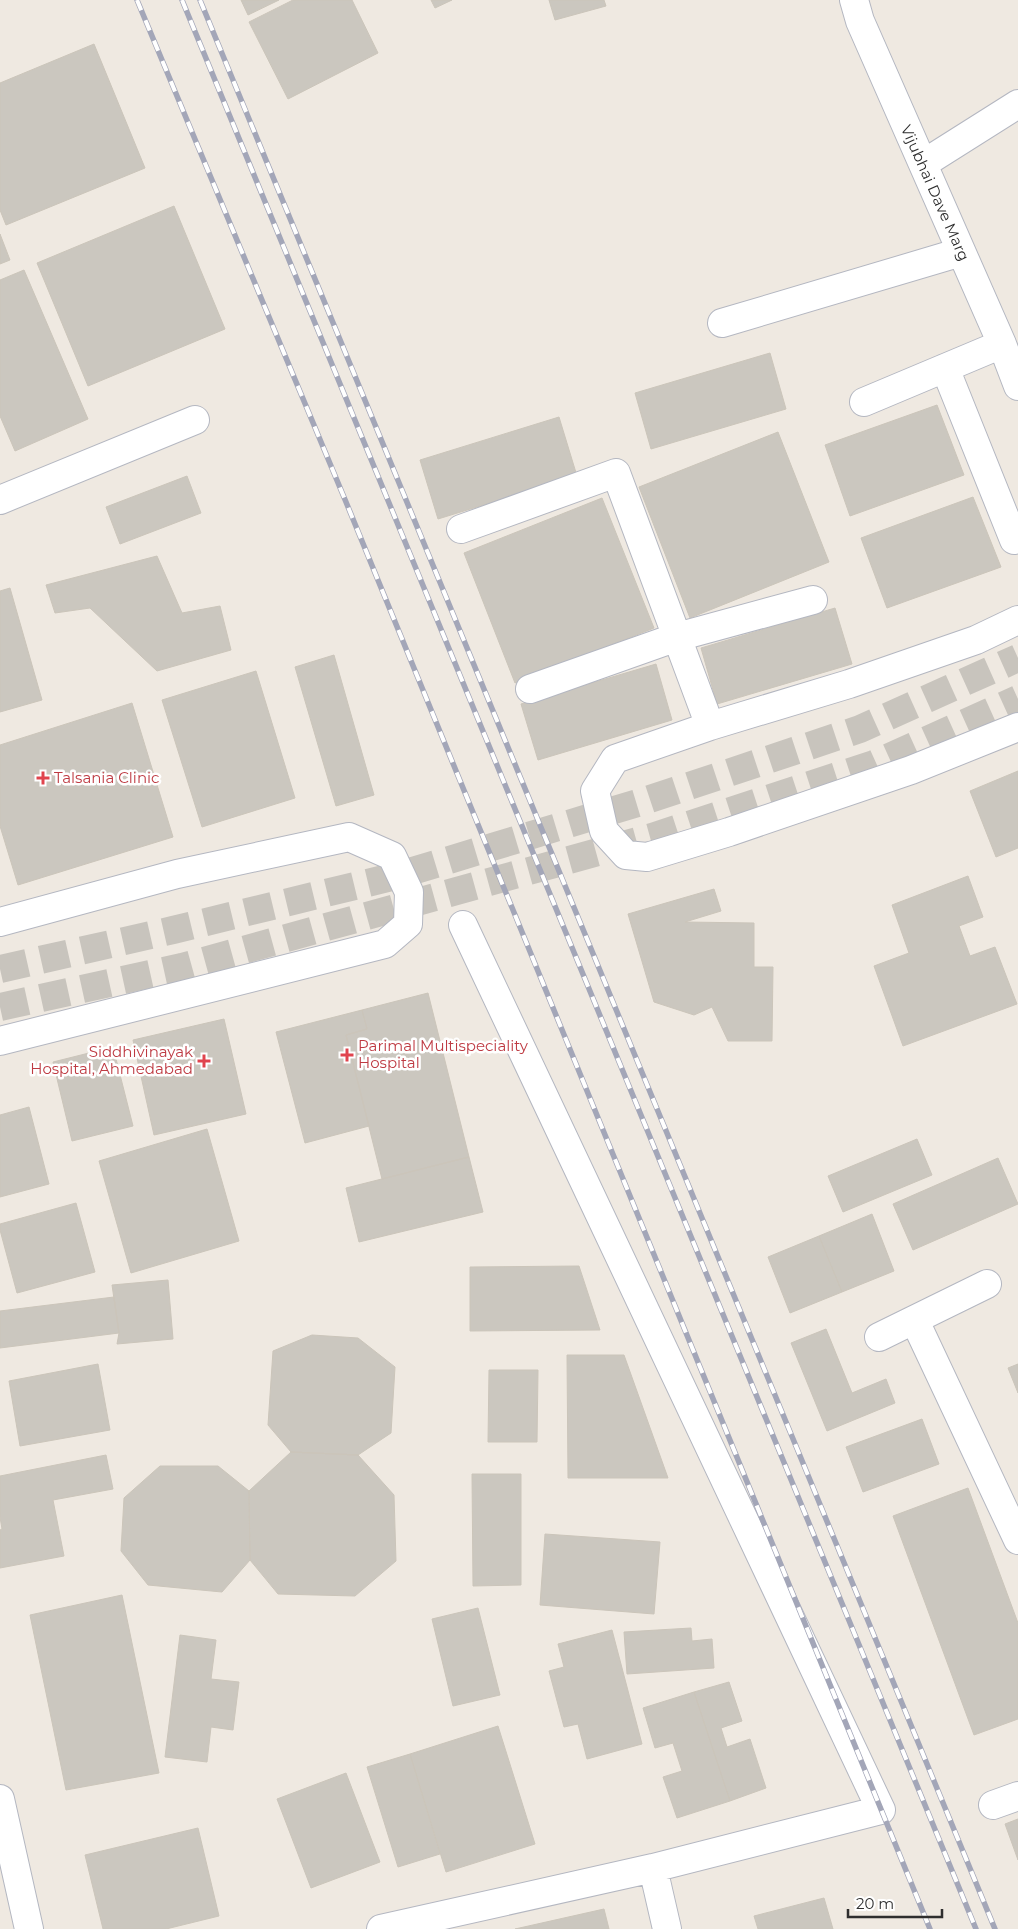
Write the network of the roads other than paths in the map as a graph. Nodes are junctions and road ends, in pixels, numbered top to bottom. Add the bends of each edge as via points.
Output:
1 (854, 0) edge
2 (1018, 104) edge
3 (922, 164) junction
4 (961, 252) junction
5 (722, 323) dead end
6 (1002, 344) junction
7 (945, 368) junction
8 (1018, 386) edge
9 (864, 402) dead end
10 (195, 420) dead end
11 (0, 500) edge
12 (460, 529) dead end
13 (1014, 540) dead end
14 (812, 600) dead end
15 (1018, 620) edge
16 (677, 637) junction
17 (530, 689) dead end
18 (710, 726) junction
19 (1018, 727) edge
20 (0, 922) edge
21 (463, 925) dead end
22 (0, 1041) edge
23 (988, 1284) dead end
24 (915, 1320) junction
25 (879, 1337) dead end
26 (1018, 1540) edge
27 (0, 1800) edge
28 (653, 1868) junction
29 (412, 1925) edge
30 (29, 1929) edge
31 (381, 1929) edge
32 (667, 1929) edge

1 - 3 street, Vijubhai Dave Marg via 860,21
2 - 3 street
3 - 4 street, Vijubhai Dave Marg
4 - 5 street
4 - 6 street, Vijubhai Dave Marg
6 - 7 street
6 - 8 street, Vijubhai Dave Marg
7 - 9 street
7 - 13 street
10 - 11 street
12 - 16 street via 616,473
14 - 16 street
15 - 18 street via 976,640 849,684
16 - 17 street
16 - 18 street
18 - 19 street via 615,760 595,791 604,831 626,855 647,857 729,832 911,770
20 - 22 street via 177,874 349,837 392,856 409,892 408,924 385,944
21 - 28 street via 881,1810
23 - 24 street
24 - 25 street
24 - 26 street
27 - 30 street
28 - 29 street
28 - 32 street
29 - 31 street

